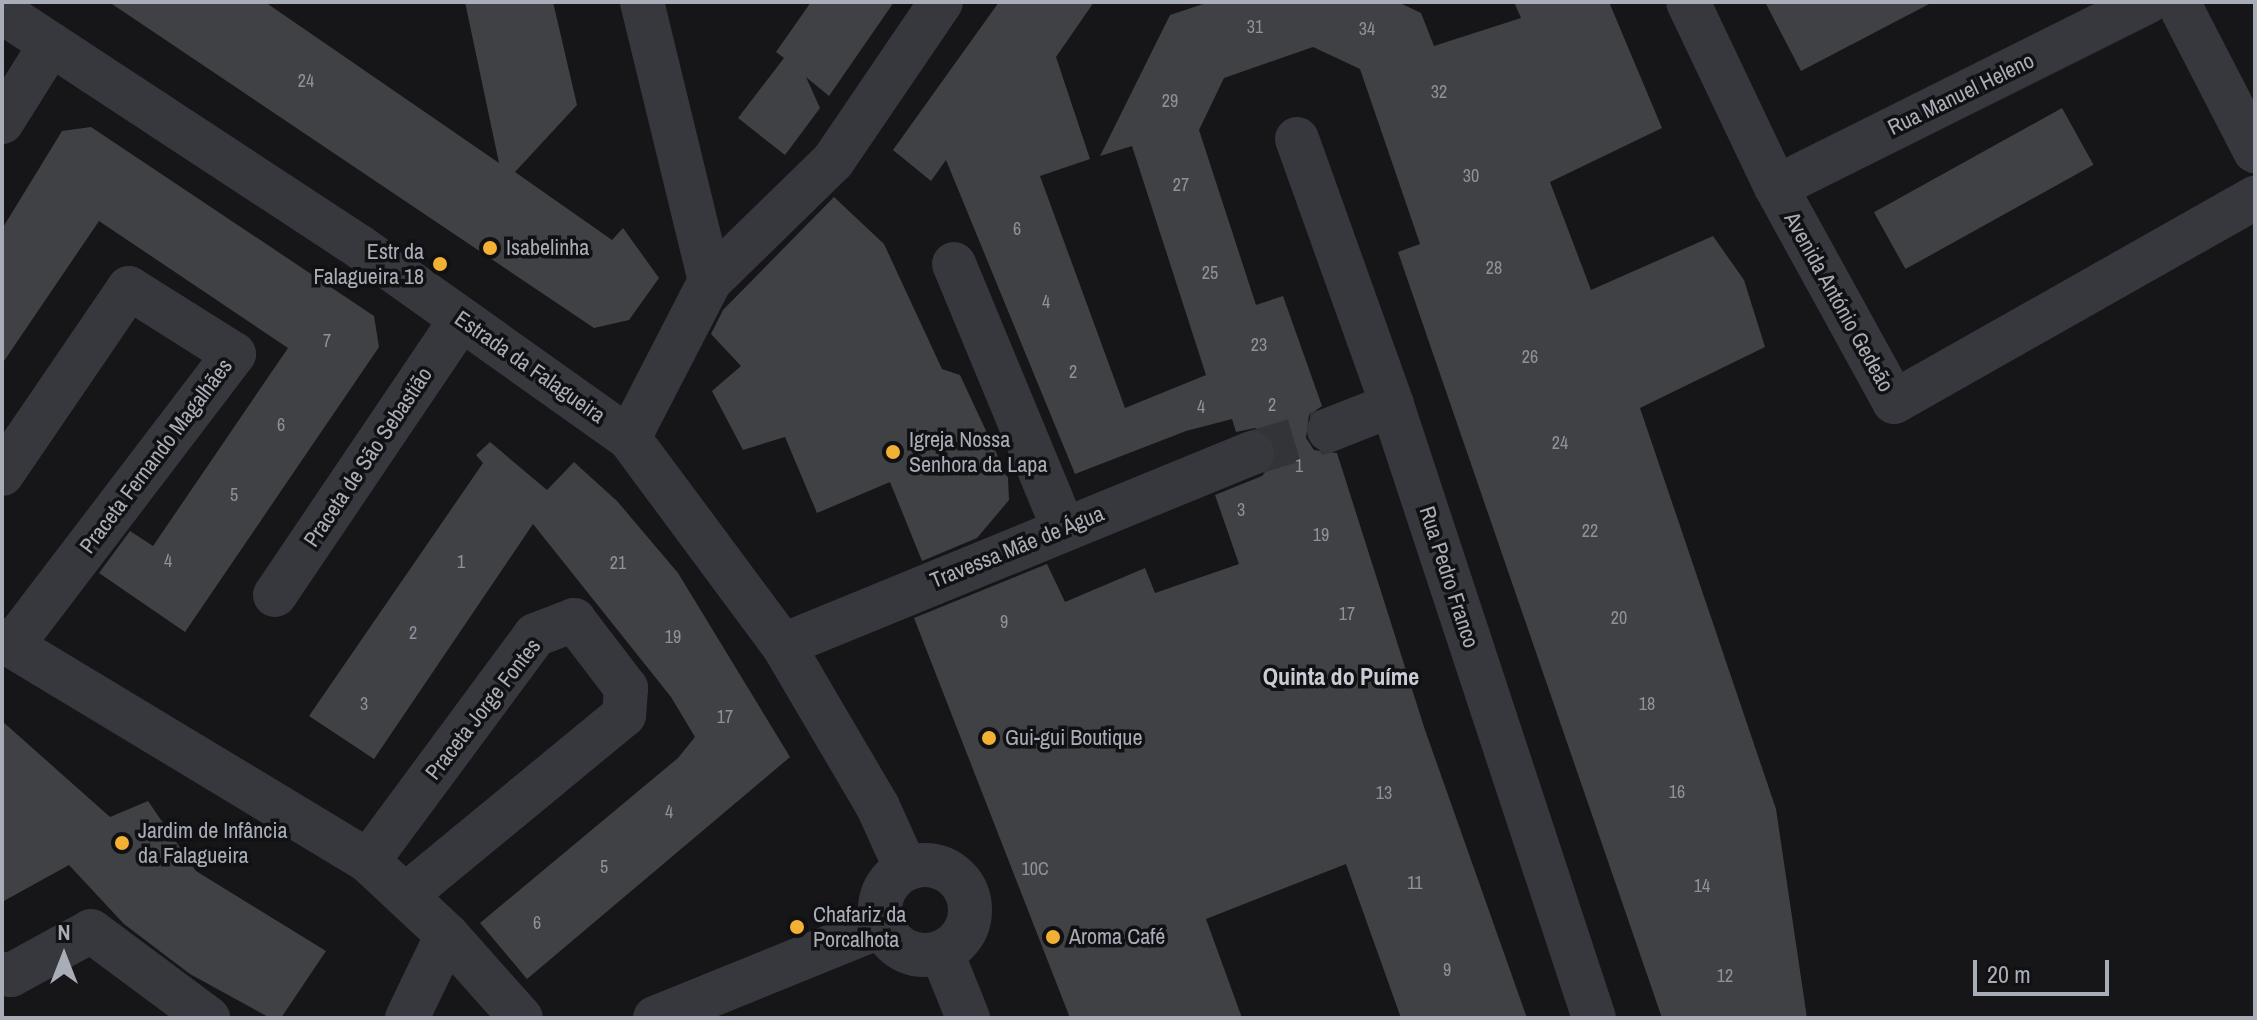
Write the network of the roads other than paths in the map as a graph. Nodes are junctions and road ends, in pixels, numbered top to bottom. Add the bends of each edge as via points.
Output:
1 (642, 2) edge
2 (941, 2) edge
3 (1688, 2) edge
4 (2147, 2) edge
5 (2178, 2) edge
6 (2, 12) edge
7 (51, 44) junction
8 (2, 122) edge
9 (1297, 139) dead end
10 (2255, 151) edge
11 (1776, 187) junction
12 (2255, 198) edge
13 (954, 264) dead end
14 (710, 281) junction
15 (461, 319) junction
16 (1392, 405) junction
17 (1329, 430) tunnel mouth
18 (629, 438) junction
19 (1252, 453) tunnel mouth
20 (2, 474) edge
21 (1063, 527) junction
22 (275, 595) dead end
23 (7, 642) edge
24 (783, 645) junction
25 (368, 861) junction
26 (906, 869) junction
27 (406, 895) junction
28 (882, 926) junction
29 (447, 935) junction
30 (942, 953) junction
31 (2, 974) edge
32 (208, 1018) edge
33 (407, 1018) edge
34 (521, 1018) edge
35 (655, 1018) edge
36 (968, 1018) edge
37 (1594, 1018) edge

1 - 14 street
2 - 14 street via 833,161
3 - 11 street, Avenida António Gedeão
4 - 11 street, Rua Manuel Heleno
5 - 10 street
6 - 7 street, Estrada da Falagueira
7 - 8 street
7 - 15 street, Estrada da Falagueira
9 - 16 street, Rua Pedro Franco
11 - 12 street, Avenida António Gedeão via 1894,402
13 - 21 street
14 - 18 street
15 - 18 street, Estrada da Falagueira
15 - 22 street, Praceta de São Sebastião
16 - 17 street
16 - 37 street, Rua Pedro Franco
18 - 24 street, Estrada da Falagueira
19 - 21 street, Travessa Mãe de Água
20 - 23 street, Praceta Fernando Magalhães via 129,288 234,354
21 - 24 street, Travessa Mãe de Água
23 - 25 street
24 - 26 street, Estrada da Falagueira via 878,807
25 - 27 street
25 - 27 street, Praceta Jorge Fontes via 535,635 574,620 626,688 624,715
26 - 28 street via 883,892
26 - 30 street via 942,868 967,893 967,928
27 - 29 street
28 - 30 street via 906,951
28 - 35 street
29 - 33 street
29 - 34 street
30 - 36 street
31 - 32 street via 11,975 91,931

